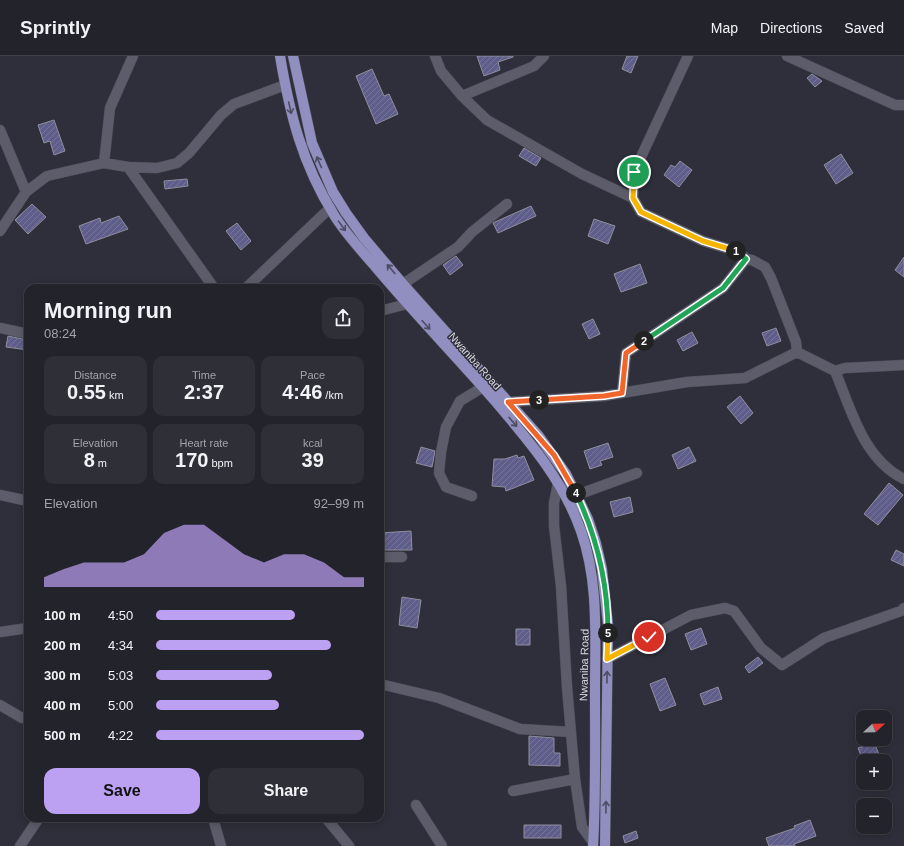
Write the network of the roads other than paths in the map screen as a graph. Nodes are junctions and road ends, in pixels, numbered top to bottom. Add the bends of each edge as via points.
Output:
1 (133, 56) edge
2 (280, 56) edge
3 (293, 56) edge
4 (435, 56) edge
5 (544, 56) edge
6 (688, 56) edge
7 (787, 56) edge
8 (285, 85) junction
9 (462, 96) junction
10 (904, 105) edge
11 (0, 130) edge
12 (104, 163) junction
13 (128, 167) junction
14 (26, 192) junction
15 (633, 198) junction
16 (507, 204) dead end
17 (330, 208) junction
18 (0, 231) edge
19 (746, 259) junction
20 (211, 284) edge
21 (250, 284) edge
22 (404, 284) junction
23 (407, 304) junction
24 (384, 310) edge
25 (0, 328) edge
26 (24, 333) edge
27 (797, 352) junction
28 (904, 366) edge
29 (835, 371) junction
30 (483, 387) junction
31 (622, 393) junction
32 (508, 402) junction
33 (637, 473) dead end
34 (904, 479) edge
35 (558, 483) junction
36 (0, 495) edge
37 (577, 495) junction
38 (472, 496) dead end
39 (24, 500) edge
40 (384, 557) edge
41 (402, 557) dead end
42 (904, 608) edge
43 (24, 629) edge
44 (0, 632) edge
45 (607, 659) junction
46 (384, 685) edge
47 (0, 705) edge
48 (24, 718) edge
49 (571, 732) junction
50 (575, 779) junction
51 (513, 791) dead end
52 (416, 805) dead end
53 (36, 822) edge
54 (214, 822) edge
55 (329, 822) edge
56 (593, 844) edge
57 (20, 846) edge
58 (221, 846) edge
59 (349, 846) edge
60 (442, 846) edge
61 (605, 846) edge

1 - 12 street via 110,108
2 - 8 main road, Nwaniba Road
22 -> 3 main road via 364,238 333,192 312,143
4 - 9 street via 441,71
5 - 9 street via 534,66
6 - 15 street via 634,172
7 - 10 street via 895,105
8 - 13 street via 234,104 177,163 157,168
8 -> 17 main road, Nwaniba Road via 302,153
9 - 15 street via 487,120 582,174
11 - 14 street
12 - 13 street
12 - 14 street via 46,176
13 - 20 street
14 - 18 street
15 - 19 street via 641,212 703,241 739,252
16 - 22 street via 472,232 458,247
17 - 21 street
17 -> 23 main road, Nwaniba Road via 349,235
19 - 27 street via 765,267 796,342
19 - 31 street via 723,288 626,353
22 - 32 main road
23 - 24 street
23 -> 30 main road, Nwaniba Road
25 - 26 street
27 - 29 street
27 - 31 street via 745,378 687,382
28 - 29 street via 845,368
29 - 34 street via 866,444 876,457
30 -> 35 main road, Nwaniba Road via 537,451
30 - 38 street via 460,401 446,427 441,452 439,473 446,487
31 - 32 street
32 - 37 main road via 554,455
33 - 37 street
35 - 49 street via 554,503 554,526 561,586
35 - 56 main road, Nwaniba Road via 584,541 592,569 594,589 596,627
36 - 39 street
37 - 45 main road via 596,543 602,569 608,624
40 - 41 street
42 - 45 street via 824,638 782,665 761,648 734,612 725,608 691,615
43 - 44 street
61 -> 45 main road
46 - 49 street via 439,698 520,729
47 - 48 street
49 - 50 street
50 - 51 street
50 - 56 street via 582,827
52 - 60 street
53 - 57 street
54 - 58 street
55 - 59 street

